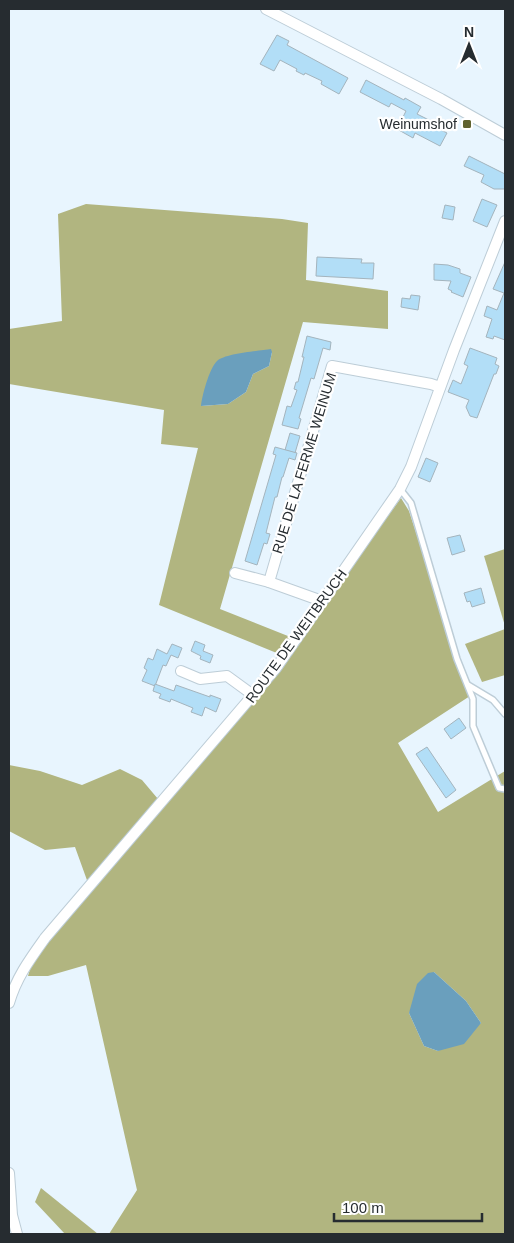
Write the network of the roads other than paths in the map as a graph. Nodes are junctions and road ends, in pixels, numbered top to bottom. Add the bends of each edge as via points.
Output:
1 (266, 9) edge
2 (469, 114) junction
3 (505, 130) edge
4 (505, 135) edge
5 (505, 221) edge
6 (440, 387) junction
7 (400, 489) junction
8 (235, 573) dead end
9 (268, 582) junction
10 (322, 601) junction
11 (181, 671) dead end
12 (468, 685) junction
13 (253, 695) junction
14 (505, 714) edge
15 (505, 790) edge
16 (9, 1003) edge
17 (9, 1173) edge
18 (18, 1234) edge

1 - 2 street
2 - 3 street
2 - 4 street
5 - 6 street, ROUTE DE WEITBRUCH
6 - 7 street, ROUTE DE WEITBRUCH
6 - 9 street, RUE DE LA FERME WEINUM via 332,366
7 - 10 street, ROUTE DE WEITBRUCH
7 - 12 lane via 410,503 457,659
8 - 9 street
9 - 10 street
10 - 13 street, ROUTE DE WEITBRUCH via 276,668
11 - 13 street via 200,679 227,676
12 - 14 lane via 493,700
12 - 15 lane via 473,699 473,726 499,788
13 - 16 street, ROUTE DE WEITBRUCH via 46,938 25,966
17 - 18 street via 12,1215

